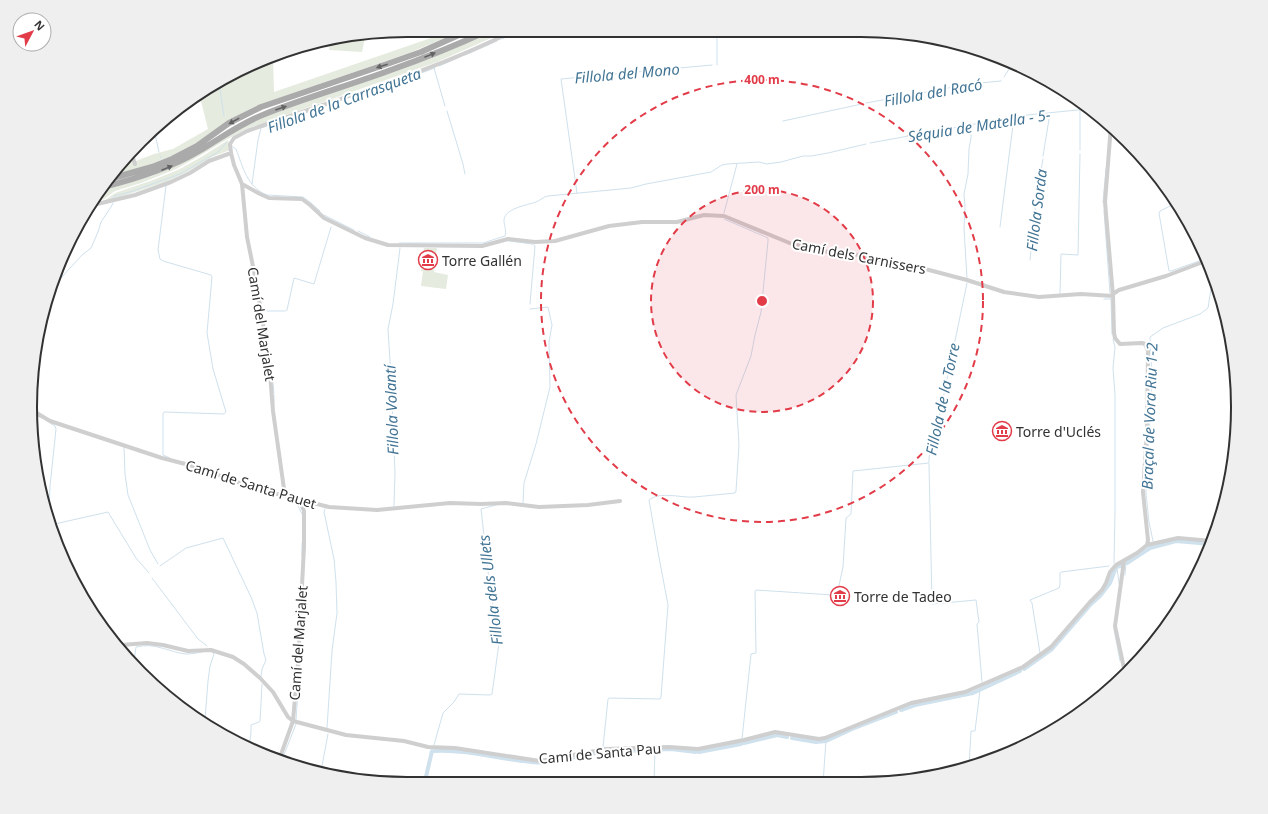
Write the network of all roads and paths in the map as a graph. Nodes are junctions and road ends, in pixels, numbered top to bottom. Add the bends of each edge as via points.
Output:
1 (455, 37) edge
2 (472, 37) edge
3 (500, 37) edge
4 (1110, 134) edge
5 (231, 153) junction
6 (133, 158) edge
7 (135, 164) dead end
8 (117, 177) edge
9 (242, 184) junction
10 (111, 185) edge
11 (97, 204) edge
12 (1202, 262) edge
13 (1113, 295) junction
14 (37, 413) edge
15 (284, 496) junction
16 (300, 501) junction
17 (620, 501) dead end
18 (1206, 540) edge
19 (1147, 545) junction
20 (1124, 561) junction
21 (124, 645) edge
22 (1125, 667) edge
23 (293, 721) junction
24 (281, 755) edge

1 -> 8 main road via 394,62 261,108 229,123 197,146 172,159
10 -> 2 main road via 175,164 199,152 233,129 264,114 403,66
3 - 5 street via 414,74 247,131 232,140
4 - 13 street via 1105,202
5 - 9 street, Camí del Marjalet
5 - 11 street via 209,161 171,182
6 - 7 street
9 - 13 street, Camí dels Carnissers via 270,198 302,199 324,218 365,238 388,245 482,246 508,239 546,242 609,226 642,222 677,222 704,215 722,216 792,244 910,265 1004,292 1039,297
9 - 15 street, Camí del Marjalet via 247,237 269,360
12 - 13 street, Camí dels Carnissers via 1119,290
13 - 19 street via 1114,333 1117,342 1142,343 1148,351 1143,492
14 - 15 street, Camí de Santa Pauet via 50,421
15 - 16 street, Camí de Santa Pauet
16 - 17 street, Camí de Santa Pauet via 329,508 376,510 450,503 506,503 538,507
16 - 23 street, Camí del Marjalet via 304,511 304,547
18 - 19 street, Camí de Santa Pau via 1178,538
19 - 20 street, Camí de Santa Pau
20 - 22 street via 1115,626
20 - 23 street, Camí de Santa Pau via 1113,567 1102,590 1051,647 1023,667 965,692 911,703 822,739 775,732 698,749 606,749 540,761 346,735
21 - 23 street via 147,643 188,651 211,650 233,657 264,681
23 - 24 street, Camí del Marjalet

